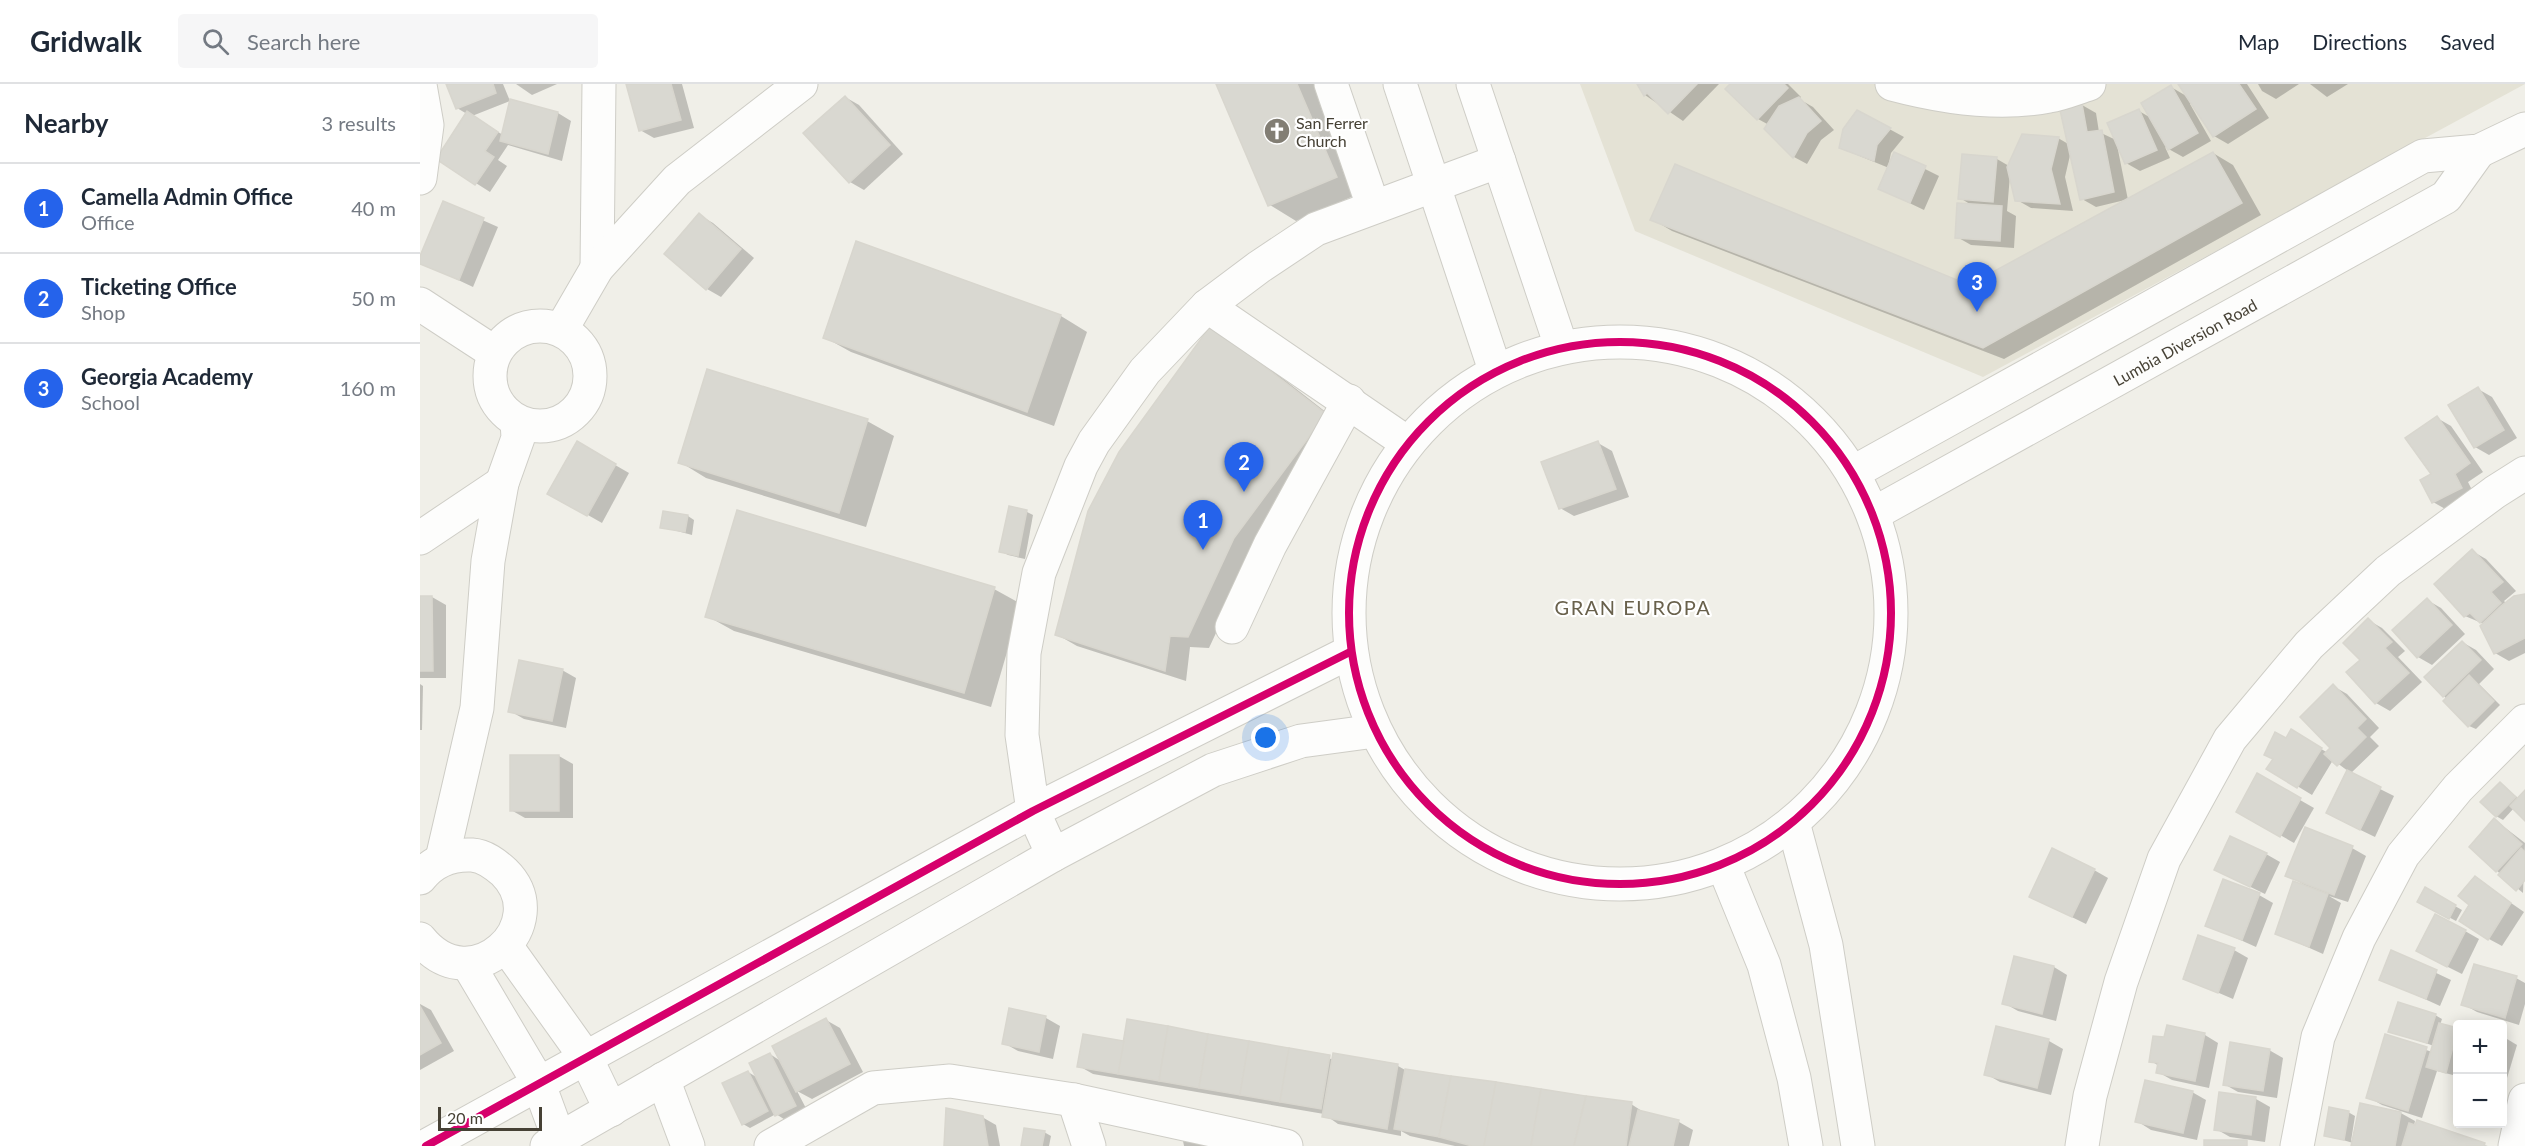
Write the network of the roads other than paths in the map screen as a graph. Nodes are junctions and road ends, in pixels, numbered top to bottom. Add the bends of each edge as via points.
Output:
1 (599, 84) edge
2 (801, 84) edge
3 (1331, 84) edge
4 (1400, 84) edge
5 (1473, 84) edge
6 (1892, 84) edge
7 (2089, 84) edge
8 (420, 85) edge
9 (2525, 129) edge
10 (2480, 151) junction
11 (1499, 161) junction
12 (420, 178) edge
13 (1434, 187) junction
14 (1373, 206) junction
15 (597, 268) junction
16 (420, 304) edge
17 (1207, 306) junction
18 (561, 330) junction
19 (1560, 346) junction
20 (495, 353) junction
21 (1495, 370) junction
22 (1349, 401) junction
23 (517, 421) junction
24 (1406, 442) junction
25 (1854, 472) junction
26 (2525, 473) edge
27 (502, 483) junction
28 (1875, 513) junction
29 (420, 538) edge
30 (1232, 627) dead end
31 (1350, 652) junction
32 (2525, 721) edge
33 (1375, 731) junction
34 (1033, 811) junction
35 (1794, 826) junction
36 (1053, 855) junction
37 (1724, 867) junction
38 (431, 869) edge
39 (506, 946) junction
40 (423, 947) edge
41 (468, 964) junction
42 (586, 1058) junction
43 (663, 1079) junction
44 (538, 1082) junction
45 (1074, 1100) junction
46 (2525, 1100) edge
47 (611, 1110) junction
48 (553, 1142) edge
49 (1249, 1143) edge
50 (426, 1146) edge
51 (688, 1146) edge
52 (771, 1146) edge
53 (1089, 1146) edge
54 (1286, 1146) edge
55 (1806, 1146) edge
56 (1858, 1146) edge
57 (2082, 1146) edge
58 (2297, 1146) edge
59 (2515, 1146) edge

1 - 15 street
2 - 15 street via 677,180
3 - 14 street
4 - 13 street
5 - 11 street
6 - 7 street via 1965,99 2000,99 2048,97
8 - 12 street via 427,125
9 - 10 street, Lumbia Diversion Road
10 - 25 street, Lumbia Diversion Road via 2423,156
10 - 28 street, Lumbia Diversion Road via 2446,197
11 - 13 street
11 - 19 street
13 - 14 street
13 - 21 street
14 - 17 street via 1316,229
15 - 18 street
16 - 20 street
17 - 22 street
17 - 34 street via 1145,370 1094,442 1039,573 1024,652 1022,735
18 - 20 street via 523,328 506,338
18 - 23 street via 578,342 588,360 591,379 585,398 574,414 556,424 536,427
19 - 21 street
19 - 25 street via 1641,340 1720,359 1790,400
20 - 23 street via 489,373 492,392 502,409
21 - 24 street via 1447,401
22 - 24 street
22 - 30 street via 1261,562
23 - 27 street via 518,438
24 - 31 street via 1369,506 1349,578
25 - 28 street
26 - 57 street via 2388,571 2309,645 2230,739 2164,859 2121,981 2090,1096
27 - 29 street
27 - 38 street via 488,561 477,708
28 - 35 street via 1894,603 1885,687 1850,763
31 - 33 street
31 - 34 street
32 - 58 street via 2458,788 2403,855 2359,938 2318,1037
33 - 36 street via 1301,741 1213,770
33 - 37 street via 1421,799 1485,850 1562,880 1644,886
34 - 36 street
34 - 42 street
35 - 37 street
35 - 56 street via 1826,945
36 - 43 street
37 - 55 street via 1764,965 1794,1078
38 - 39 street via 460,854 496,864 509,877 518,893 520,912 516,930
39 - 41 street via 495,955
39 - 42 street
40 - 41 street via 454,963
41 - 44 street
42 - 44 street
42 - 47 street
43 - 47 street
43 - 51 street
44 - 48 street
44 - 50 street
45 - 49 street
45 - 52 street via 950,1081 873,1088
45 - 53 street
46 - 59 street
47 - 48 street
49 - 54 street

